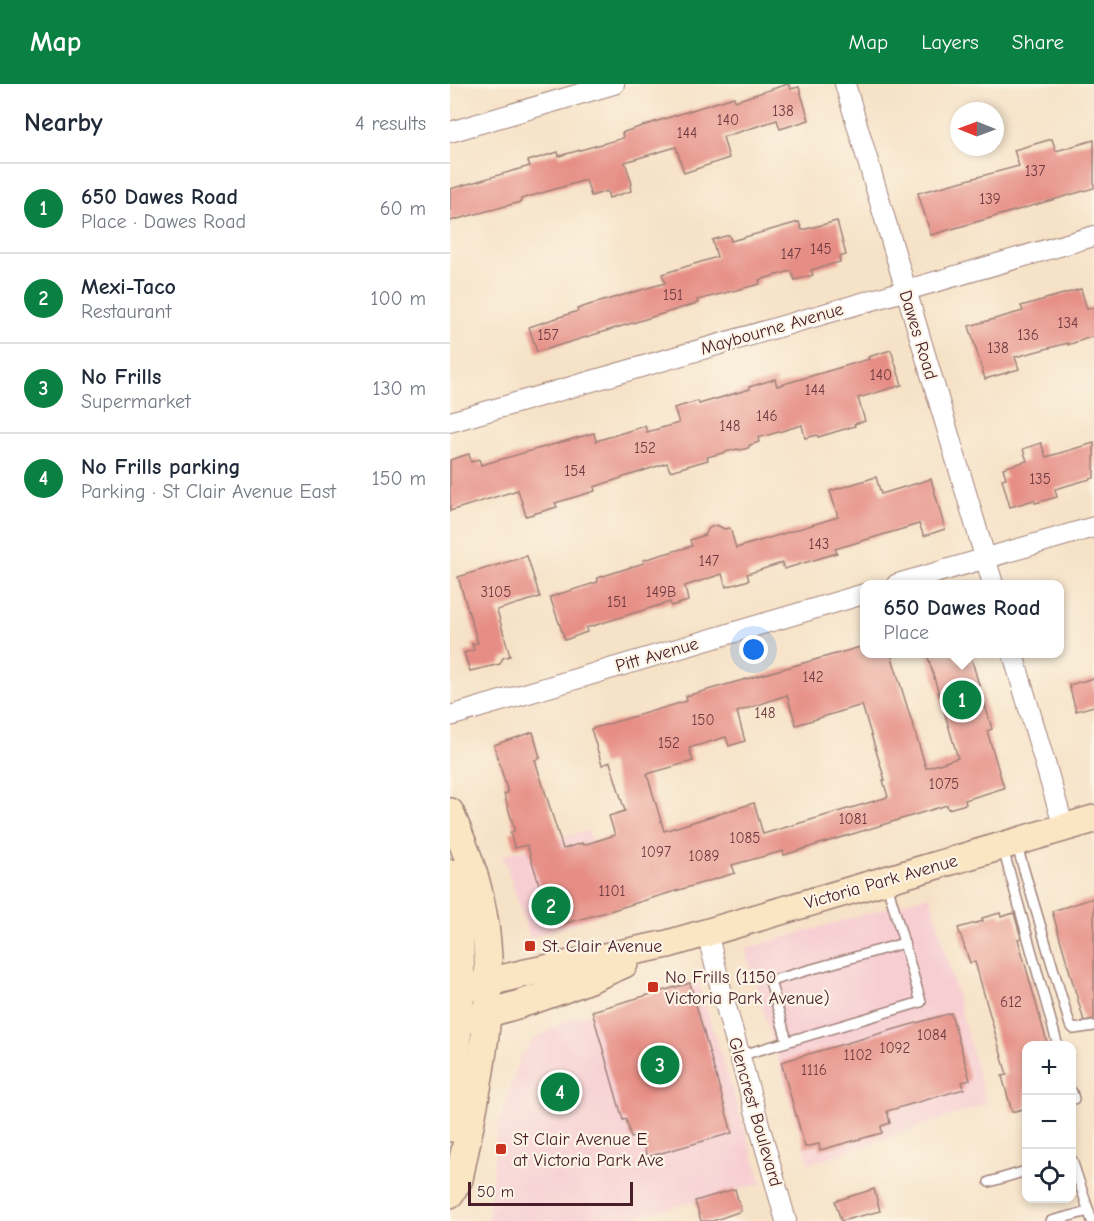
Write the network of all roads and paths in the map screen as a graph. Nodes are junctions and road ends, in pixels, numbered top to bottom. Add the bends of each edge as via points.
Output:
1 (614, 84) edge
2 (845, 84) edge
3 (450, 132) edge
4 (1094, 236) edge
5 (905, 292) junction
6 (450, 422) edge
7 (1094, 526) edge
8 (985, 557) junction
9 (913, 580) edge
10 (992, 580) edge
11 (860, 595) edge
12 (1014, 658) edge
13 (450, 716) edge
14 (450, 812) edge
15 (1094, 819) edge
16 (1064, 828) junction
17 (1009, 844) junction
18 (450, 873) edge
19 (886, 880) junction
20 (707, 932) junction
21 (904, 943) junction
22 (668, 944) junction
23 (489, 982) junction
24 (456, 991) edge
25 (487, 1014) junction
26 (455, 1022) edge
27 (1094, 1026) edge
28 (787, 1041) junction
29 (1057, 1041) edge
30 (739, 1056) junction
31 (450, 1128) edge
32 (1022, 1172) edge
33 (1076, 1174) edge
34 (989, 1182) dead end
35 (450, 1194) edge
36 (1089, 1211) junction
37 (786, 1221) edge
38 (1052, 1221) edge
39 (1092, 1221) edge

1 - 3 street
2 - 5 street, Dawes Road
4 - 5 street, Maybourne Avenue
5 - 6 street, Maybourne Avenue
5 - 8 street, Dawes Road
7 - 8 street
8 - 9 street
8 - 10 street, Dawes Road
11 - 13 street, Pitt Avenue
12 - 16 street
14 - 23 main road via 481,902
15 - 16 main road, Victoria Park Avenue
16 - 17 main road, Victoria Park Avenue
17 - 19 main road, Victoria Park Avenue
17 - 27 lane via 1070,1025 1078,1030
17 - 29 lane
18 - 24 main road via 459,914
19 - 20 main road, Victoria Park Avenue
19 - 21 lane
20 - 22 main road, Victoria Park Avenue
20 - 30 street, Glencrest Boulevard
21 - 28 lane via 921,1002
21 - 28 lane via 770,981
22 - 23 main road, Victoria Park Avenue
22 - 25 main road, Victoria Park Avenue via 583,983
23 - 24 main road, Victoria Park Avenue
23 - 25 main road
24 - 26 main road
25 - 26 main road, Victoria Park Avenue
25 - 35 main road via 459,1179
26 - 31 main road
28 - 30 lane
30 - 37 street, Glencrest Boulevard
32 - 34 lane
33 - 36 lane
36 - 38 lane
36 - 39 lane

